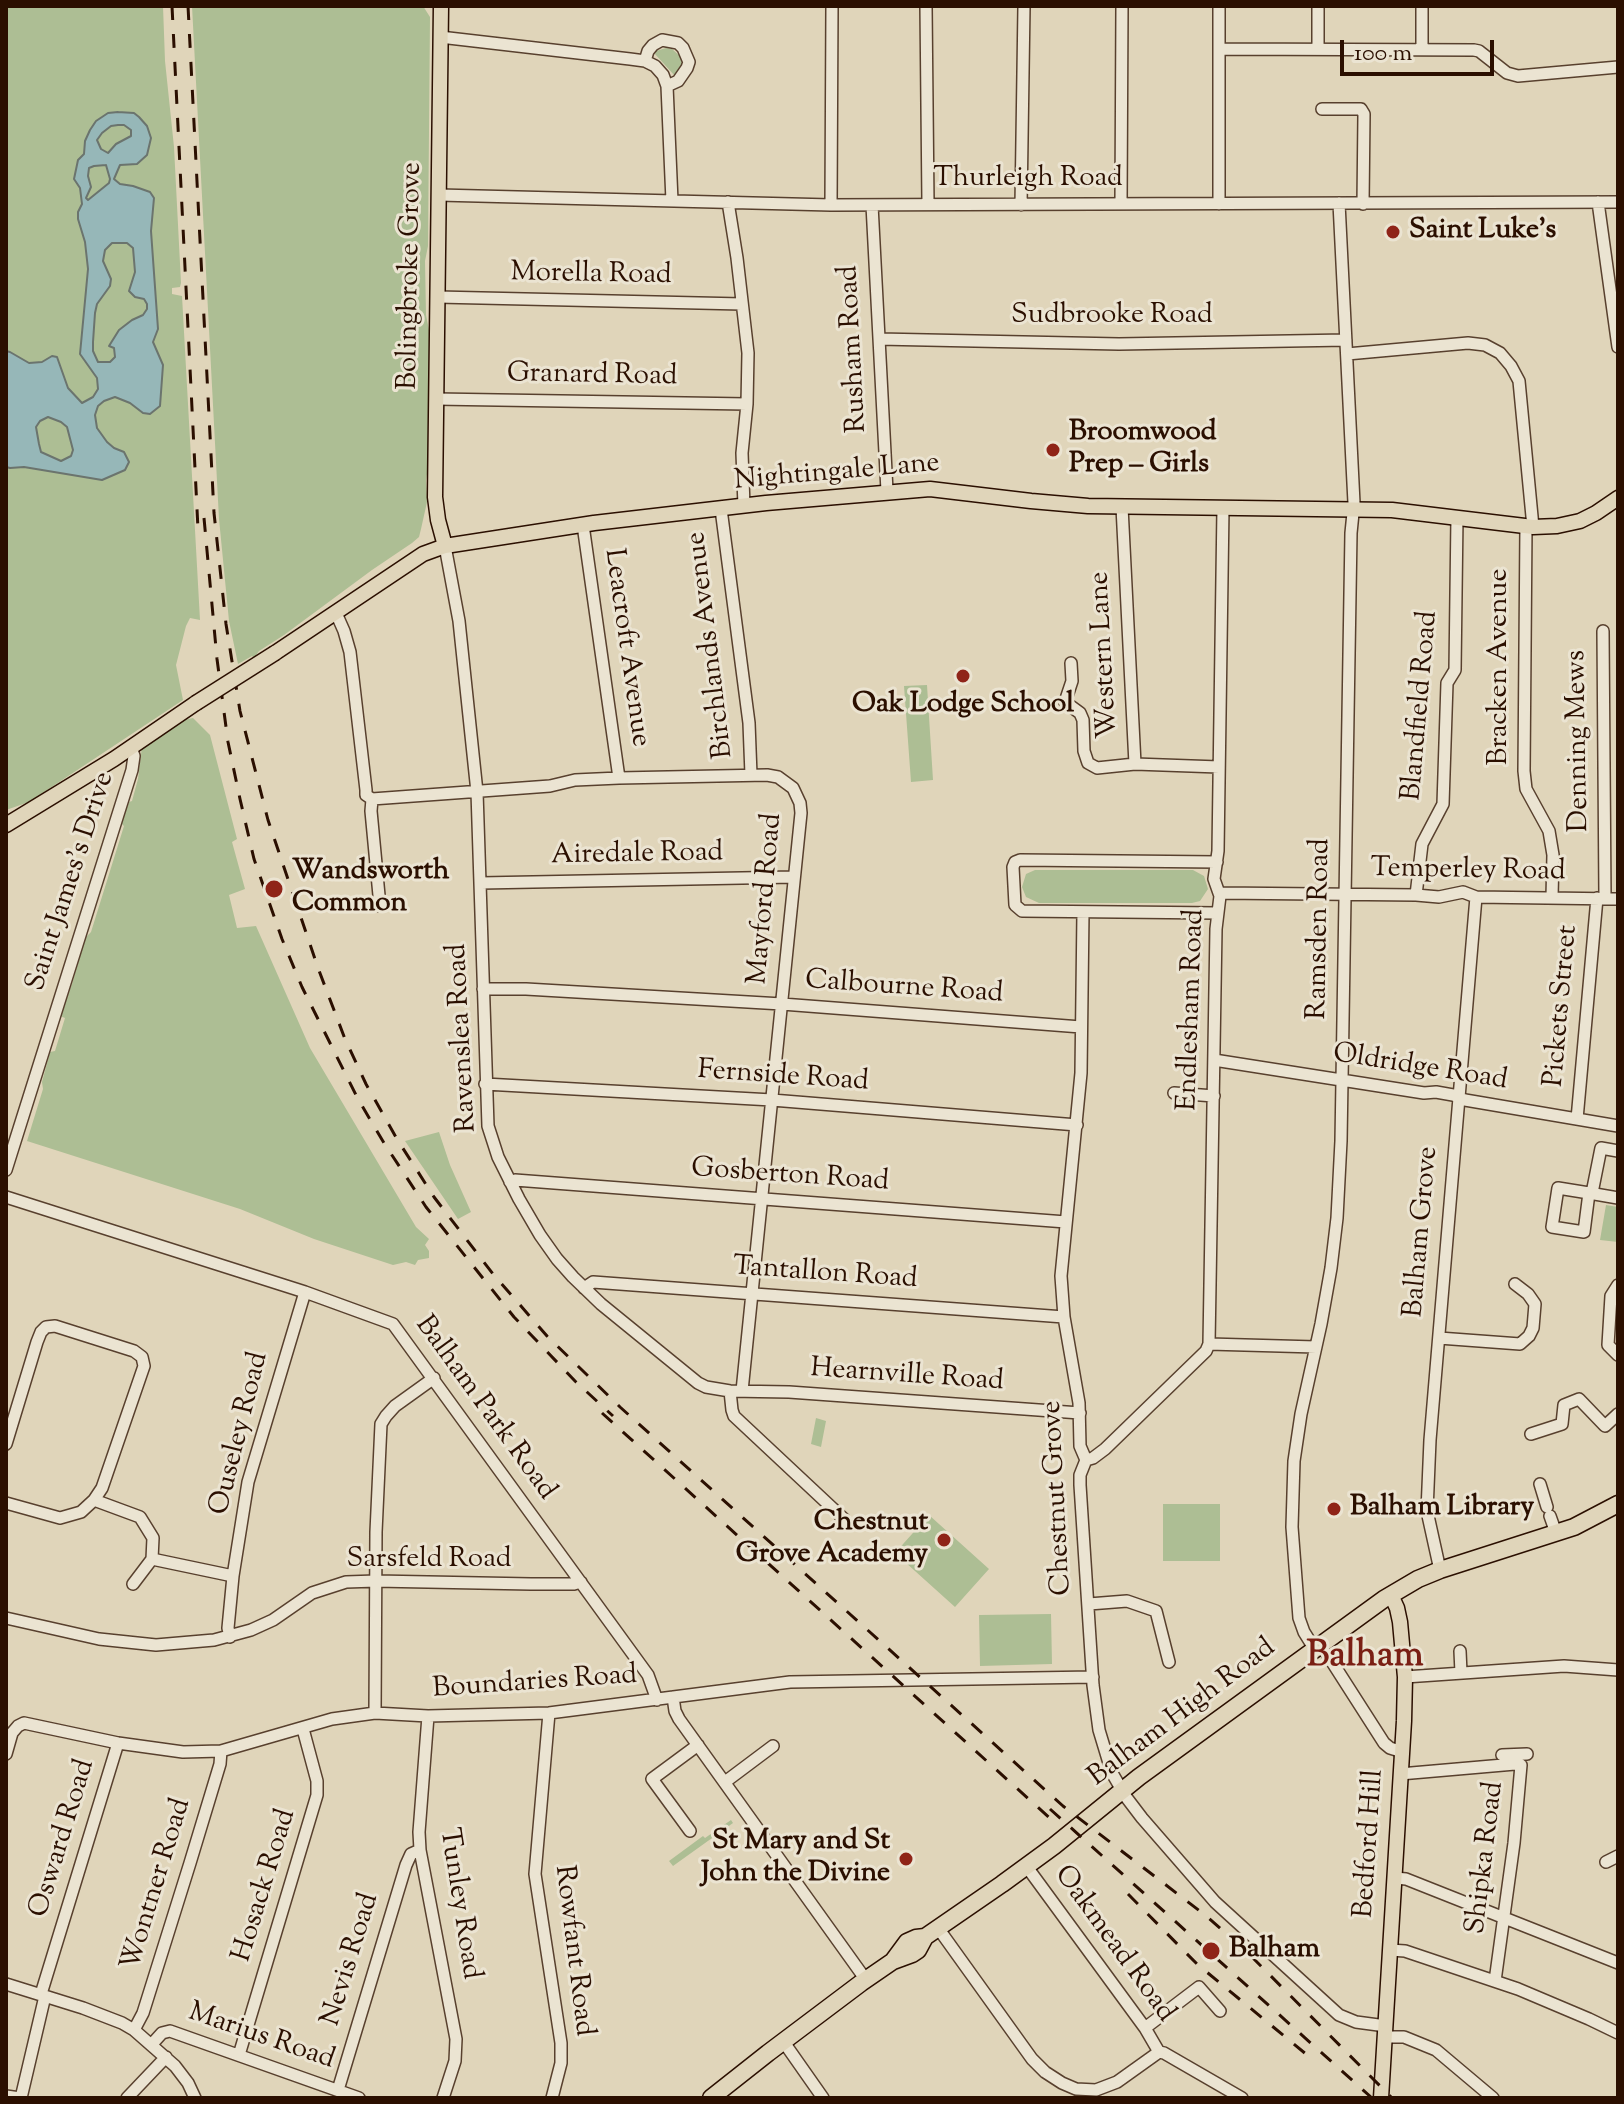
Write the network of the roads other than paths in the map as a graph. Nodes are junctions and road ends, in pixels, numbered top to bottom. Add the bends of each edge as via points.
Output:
1 (441, 6) edge
2 (832, 6) edge
3 (926, 6) edge
4 (1024, 6) edge
5 (1122, 6) edge
6 (1219, 6) edge
7 (1318, 6) edge
8 (1422, 6) edge
9 (440, 37) junction
10 (1219, 49) junction
11 (1318, 49) junction
12 (1422, 50) junction
13 (645, 61) junction
14 (1618, 67) edge
15 (667, 86) junction
16 (1322, 109) dead end
17 (439, 195) junction
18 (672, 201) junction
19 (728, 202) junction
20 (1598, 202) junction
21 (1618, 202) edge
22 (1339, 203) junction
23 (928, 204) junction
24 (1121, 204) junction
25 (1219, 204) junction
26 (1363, 204) junction
27 (831, 205) junction
28 (872, 205) junction
29 (1021, 205) junction
30 (438, 297) junction
31 (742, 304) junction
32 (879, 339) junction
33 (1346, 340) junction
34 (1618, 347) edge
35 (1347, 354) junction
36 (436, 399) junction
37 (747, 404) junction
38 (887, 491) junction
39 (1618, 498) edge
40 (744, 506) junction
41 (1122, 507) junction
42 (1223, 508) junction
43 (721, 509) junction
44 (1353, 510) junction
45 (1457, 517) junction
46 (583, 525) junction
47 (1529, 526) junction
48 (445, 546) junction
49 (336, 613) junction
50 (1603, 631) dead end
51 (1071, 663) dead end
52 (131, 747) junction
53 (1135, 764) junction
54 (1219, 767) junction
55 (751, 775) junction
56 (619, 778) junction
57 (477, 792) junction
58 (372, 799) junction
59 (6, 825) edge
60 (1217, 862) junction
61 (794, 877) junction
62 (481, 883) junction
63 (1220, 893) junction
64 (1345, 894) junction
65 (1416, 895) junction
66 (1476, 897) junction
67 (1552, 897) junction
68 (1607, 898) edge
69 (380, 906) dead end
70 (1083, 912) junction
71 (1217, 913) junction
72 (483, 989) junction
73 (782, 1004) junction
74 (1081, 1027) junction
75 (1214, 1060) junction
76 (1343, 1081) junction
77 (485, 1084) junction
78 (1174, 1093) dead end
79 (1214, 1096) junction
80 (1458, 1097) junction
81 (772, 1100) junction
82 (1577, 1119) junction
83 (1077, 1125) junction
84 (1618, 1126) edge
85 (1618, 1151) edge
86 (6, 1170) edge
87 (510, 1182) junction
88 (1591, 1193) junction
89 (6, 1197) edge
90 (761, 1198) junction
91 (1618, 1198) edge
92 (1066, 1222) junction
93 (1515, 1284) dead end
94 (1618, 1285) edge
95 (584, 1288) junction
96 (305, 1292) junction
97 (751, 1293) junction
98 (1064, 1317) junction
99 (1439, 1338) junction
100 (1209, 1344) junction
101 (1316, 1347) junction
102 (1618, 1355) edge
103 (434, 1378) junction
104 (736, 1391) junction
105 (1080, 1413) junction
106 (1618, 1414) edge
107 (1531, 1434) dead end
108 (6, 1444) edge
109 (1086, 1460) junction
110 (1540, 1484) dead end
111 (94, 1500) junction
112 (6, 1503) edge
113 (1617, 1507) edge
114 (844, 1519) dead end
115 (1556, 1533) junction
116 (152, 1559) junction
117 (1440, 1570) junction
118 (233, 1576) junction
119 (376, 1581) junction
120 (581, 1582) junction
121 (133, 1584) dead end
122 (1391, 1595) junction
123 (1089, 1604) junction
124 (6, 1618) edge
125 (230, 1637) junction
126 (1321, 1651) junction
127 (1460, 1651) dead end
128 (1169, 1662) dead end
129 (1618, 1670) edge
130 (1461, 1673) junction
131 (1093, 1677) junction
132 (1405, 1677) junction
133 (673, 1697) junction
134 (657, 1700) junction
135 (375, 1713) junction
136 (549, 1713) junction
137 (428, 1716) junction
138 (303, 1729) junction
139 (118, 1743) junction
140 (698, 1745) junction
141 (773, 1746) dead end
142 (221, 1751) junction
143 (1403, 1752) junction
144 (6, 1754) edge
145 (1527, 1754) dead end
146 (1510, 1758) junction
147 (1400, 1774) junction
148 (725, 1782) junction
149 (1122, 1791) junction
150 (690, 1831) dead end
151 (420, 1850) junction
152 (1618, 1856) edge
153 (1606, 1862) dead end
154 (1027, 1867) junction
155 (1395, 1878) junction
156 (1504, 1917) junction
157 (932, 1932) junction
158 (1390, 1950) junction
159 (1618, 1963) edge
160 (866, 1980) junction
161 (1495, 1981) junction
162 (6, 1984) edge
163 (43, 1995) junction
164 (1220, 2011) dead end
165 (1145, 2028) junction
166 (134, 2030) junction
167 (1386, 2032) junction
168 (1618, 2033) edge
169 (783, 2041) junction
170 (152, 2044) junction
171 (1159, 2052) junction
172 (239, 2055) junction
173 (166, 2057) junction
174 (338, 2090) junction
175 (1076, 2094) edge
176 (6, 2096) edge
177 (21, 2098) edge
178 (127, 2098) edge
179 (195, 2098) edge
180 (359, 2098) edge
181 (443, 2098) edge
182 (552, 2098) edge
183 (711, 2098) edge
184 (823, 2098) edge
185 (1242, 2098) edge
186 (1381, 2098) edge
187 (1493, 2098) edge

1 - 9 main road, Bolingbroke Grove
2 - 27 street
3 - 23 street
4 - 29 street
5 - 24 street
6 - 10 street
7 - 11 street
8 - 12 street
9 - 13 street
9 - 17 main road, Bolingbroke Grove
10 - 11 street
10 - 25 street
11 - 12 street
12 - 14 street via 1479,51 1512,76
13 - 15 street via 663,75
13 - 15 street via 662,40 683,48 687,68
15 - 18 street
16 - 26 street via 1361,109 1364,114
17 - 18 street, Thurleigh Road
17 - 30 main road, Bolingbroke Grove
18 - 19 street, Thurleigh Road
19 - 27 street, Thurleigh Road
19 - 31 street
20 - 21 street, Thurleigh Road
20 - 26 street, Thurleigh Road
20 - 34 street
22 - 25 street, Thurleigh Road
22 - 26 street, Thurleigh Road
22 - 33 street, Ramsden Road
23 - 28 street, Thurleigh Road
23 - 29 street, Thurleigh Road
24 - 25 street, Thurleigh Road
24 - 29 street, Thurleigh Road
27 - 28 street, Thurleigh Road
28 - 32 street, Rusham Road
30 - 31 street, Morella Road
30 - 36 main road, Bolingbroke Grove
31 - 37 street
32 - 33 street, Sudbrooke Road via 1119,344
32 - 38 street, Rusham Road
33 - 35 street, Ramsden Road
35 - 44 street, Ramsden Road
35 - 47 street, Bracken Avenue via 1468,343 1500,353 1519,381
36 - 37 street, Granard Road
36 - 48 main road, Bolingbroke Grove via 435,497
37 - 40 street
38 - 40 main road, Nightingale Lane
38 - 41 main road, Nightingale Lane via 955,490
39 - 47 main road, Nightingale Lane via 1580,521
40 - 43 main road, Nightingale Lane
41 - 42 main road, Nightingale Lane
41 - 53 street, Western Lane
42 - 44 main road, Nightingale Lane
42 - 54 street, Endlesham Road
43 - 46 main road, Nightingale Lane
43 - 55 street, Birchlands Avenue
44 - 45 main road, Nightingale Lane
44 - 64 street, Ramsden Road
45 - 47 main road, Nightingale Lane
45 - 65 street, Blandfield Road via 1455,670 1447,683 1443,804 1422,844
46 - 48 main road, Nightingale Lane
46 - 56 street, Leacroft Avenue
47 - 67 street, Bracken Avenue via 1524,771 1526,789 1549,831
48 - 49 main road, Nightingale Lane via 423,554
48 - 57 street, Ravenslea Road via 459,621
49 - 52 main road, Nightingale Lane, bridge
49 - 58 street via 350,652 366,795
50 - 68 street, Denning Mews
51 - 53 street via 1065,702 1083,720 1088,763 1097,768
52 - 59 main road, Nightingale Lane
52 - 86 street, Saint James's Drive via 132,770
53 - 54 street, Western Lane
54 - 60 street, Endlesham Road
55 - 56 street, Mayford Road
55 - 61 street, Mayford Road via 778,777 798,796
56 - 57 street, Mayford Road
57 - 58 street, Mayford Road
57 - 62 street, Ravenslea Road
58 - 69 street
60 - 63 street, Endlesham Road via 1214,880
60 - 70 street via 1015,862 1019,910
61 - 62 street, Airedale Road
61 - 73 street, Mayford Road
62 - 72 street, Ravenslea Road
63 - 64 street, Temperley Road
63 - 71 street, Endlesham Road
64 - 65 street, Temperley Road
64 - 76 street, Ramsden Road
65 - 66 street, Temperley Road via 1463,892
66 - 67 street, Temperley Road
66 - 80 street, Balham Grove
67 - 68 street, Temperley Road
68 - 82 street, Pickets Street
70 - 71 street
70 - 74 street, Chestnut Grove
71 - 75 street, Endlesham Road
72 - 73 street, Calbourne Road
72 - 77 street, Ravenslea Road
73 - 74 street, Calbourne Road
73 - 81 street, Mayford Road
74 - 83 street, Chestnut Grove
75 - 76 street, Oldridge Road
75 - 79 street, Endlesham Road
76 - 80 street, Oldridge Road
76 - 101 street, Ramsden Road via 1337,1218
77 - 81 street, Fernside Road
77 - 87 street, Ravenslea Road via 488,1126
78 - 79 street
79 - 100 street, Endlesham Road
80 - 82 street, Oldridge Road
80 - 99 street, Balham Grove
81 - 83 street, Fernside Road
81 - 90 street, Mayford Road
82 - 84 street, Oldridge Road
83 - 92 street, Chestnut Grove
85 - 88 street via 1601,1148
87 - 90 street, Gosberton Road
87 - 95 street, Ravenslea Road via 540,1235
88 - 88 street via 1584,1232 1552,1227 1558,1188
88 - 91 street
89 - 96 street, Balham Park Road
90 - 92 street, Gosberton Road
90 - 97 street, Mayford Road
92 - 98 street, Chestnut Grove
93 - 99 street via 1535,1304 1533,1328 1520,1344
94 - 102 street via 1611,1296 1608,1345
95 - 97 street, Tantallon Road via 593,1282
95 - 104 street, Ravenslea Road via 698,1383
96 - 103 street, Balham Park Road via 393,1324
96 - 118 street, Ouseley Road via 248,1482
97 - 98 street, Tantallon Road
97 - 104 street, Mayford Road
98 - 105 street, Chestnut Grove
99 - 117 street, Balham Grove via 1427,1511
100 - 101 street
100 - 109 street via 1105,1449
101 - 126 street, Ramsden Road via 1294,1461 1292,1527 1299,1618
103 - 119 street via 395,1406 381,1424
103 - 120 street, Balham Park Road
104 - 105 street, Hearnville Road
104 - 114 street via 734,1416
105 - 109 street, Chestnut Grove via 1080,1446
106 - 107 street via 1605,1426 1579,1399 1564,1405 1562,1424
108 - 111 street via 43,1329 55,1326 134,1351 144,1366
109 - 123 street, Chestnut Grove via 1080,1485
110 - 115 street
111 - 112 street via 81,1512 60,1518
111 - 116 street via 140,1517 153,1538
113 - 115 highway, Balham High Road
115 - 117 highway, Balham High Road
116 - 118 street
116 - 121 street
117 - 122 highway, Balham High Road
118 - 125 street, Ouseley Road
119 - 120 street, Sarsfeld Road
119 - 125 street, Sarsfeld Road via 327,1587 273,1620
119 - 135 street
120 - 134 street, Balham Park Road via 648,1675
122 - 126 highway, Balham High Road
122 - 132 main road, Bedford Hill via 1400,1622
123 - 128 street via 1127,1601 1156,1611
123 - 131 street, Chestnut Grove
124 - 125 street, Sarsfeld Road via 99,1639 156,1645
126 - 143 street, Ramsden Road via 1384,1743
126 - 149 highway, Balham High Road
127 - 130 street
129 - 130 street via 1564,1666
130 - 132 street
131 - 133 street, Boundaries Road via 790,1682
131 - 149 street, Chestnut Grove via 1099,1730
132 - 143 main road, Bedford Hill
133 - 134 street, Boundaries Road
133 - 140 street via 676,1715
134 - 136 street, Boundaries Road
135 - 137 street, Boundaries Road
135 - 138 street, Boundaries Road
136 - 137 street, Boundaries Road
136 - 182 street, Rowfant Road via 535,1874 561,2043
137 - 151 street, Tunley Road
138 - 142 street, Boundaries Road
138 - 172 street, Hosack Road via 317,1795
139 - 142 street, Boundaries Road
139 - 144 street, Boundaries Road via 24,1723 12,1733
139 - 163 street, Osward Road
140 - 148 street
140 - 150 street via 652,1779
141 - 148 street
142 - 166 street, Wontner Road via 181,1893
143 - 147 main road, Bedford Hill
145 - 146 street
146 - 147 street, Shipka Road
146 - 156 street, Shipka Road via 1522,1770
147 - 155 main road, Bedford Hill
148 - 160 street
149 - 154 highway, Balham High Road
149 - 167 street, Chestnut Grove via 1198,1884 1278,1961 1339,2015
151 - 174 street, Nevis Road via 406,1865
151 - 181 street, Tunley Road via 456,2039
152 - 153 street
154 - 157 highway, Balham High Road
154 - 165 street, Oakmead Road
155 - 156 street
155 - 158 main road, Bedford Hill
156 - 159 street
156 - 161 street, Shipka Road
157 - 160 highway, Balham High Road via 907,1942 893,1961
157 - 175 street via 1032,2059
158 - 161 street
158 - 167 main road, Bedford Hill
160 - 169 highway, Balham High Road
161 - 168 street
162 - 163 street
163 - 166 street
163 - 177 street, Osward Road
164 - 165 street via 1199,1987
165 - 171 street, Oakmead Road
166 - 170 street
167 - 186 main road, Bedford Hill
167 - 187 street, Chestnut Grove via 1436,2050
169 - 183 highway, Balham High Road
169 - 184 street
170 - 172 street, Marius Road via 170,2031
170 - 173 street
171 - 175 street via 1117,2082
171 - 185 street, Oakmead Road
172 - 174 street, Marius Road
173 - 178 street
173 - 179 street
174 - 180 street, Marius Road
176 - 177 street

